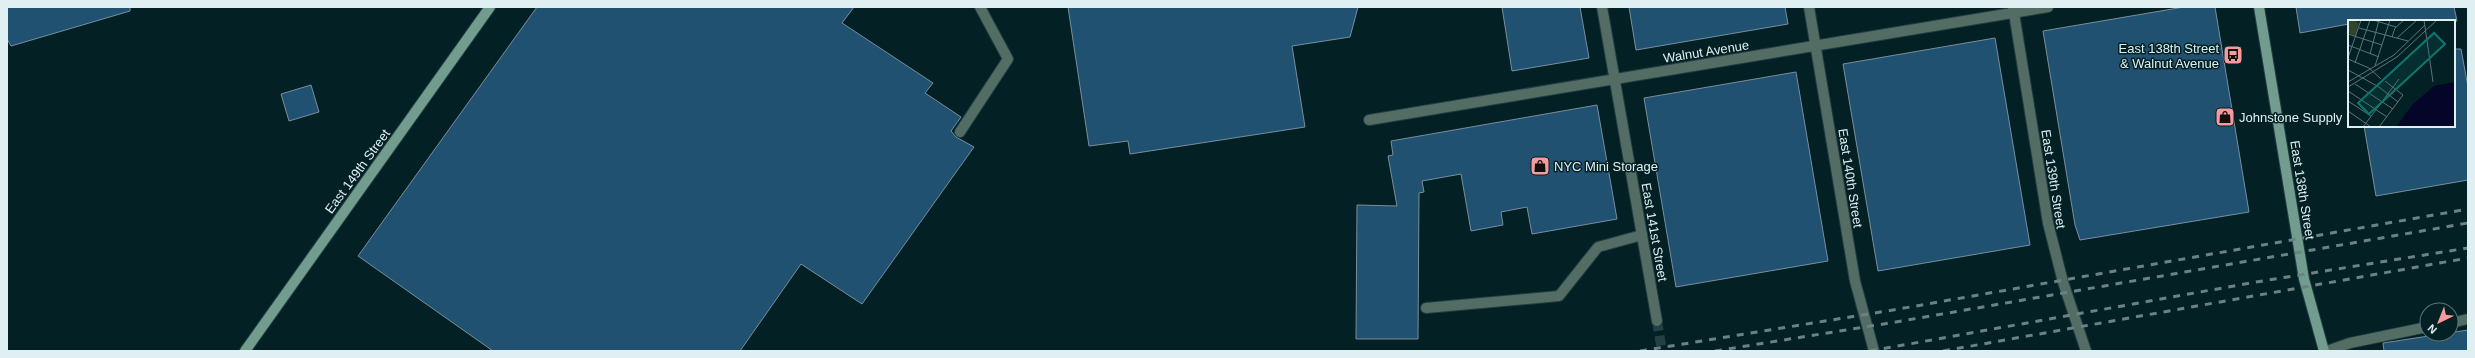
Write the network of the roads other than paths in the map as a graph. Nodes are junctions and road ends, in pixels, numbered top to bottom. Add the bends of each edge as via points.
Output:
1 (490, 7) edge
2 (980, 7) edge
3 (1602, 7) edge
4 (1809, 7) edge
5 (2048, 7) edge
6 (2259, 7) edge
7 (2013, 10) edge
8 (1816, 46) junction
9 (1615, 80) junction
10 (1369, 120) dead end
11 (960, 132) dead end
12 (1642, 235) junction
13 (1426, 308) dead end
14 (1656, 320) tunnel mouth
15 (2419, 330) edge
16 (245, 351) edge
17 (1874, 351) edge
18 (2086, 351) edge
19 (2324, 351) edge
20 (2327, 351) edge

1 - 16 main road, East 149th Street
2 - 11 street via 1008,59
3 - 9 street, East 141st Street
4 - 8 street, East 140th Street
5 - 7 street, Walnut Avenue
6 - 19 main road, East 138th Street via 2304,279
7 - 8 street, Walnut Avenue
7 - 18 street, East 139th Street via 2048,223 2063,282
8 - 9 street, Walnut Avenue
8 - 17 street, East 140th Street via 1854,281
9 - 10 street, Walnut Avenue
9 - 12 street, East 141st Street
12 - 13 street via 1598,247 1559,296
12 - 14 street, East 141st Street
15 - 20 street via 2350,343

